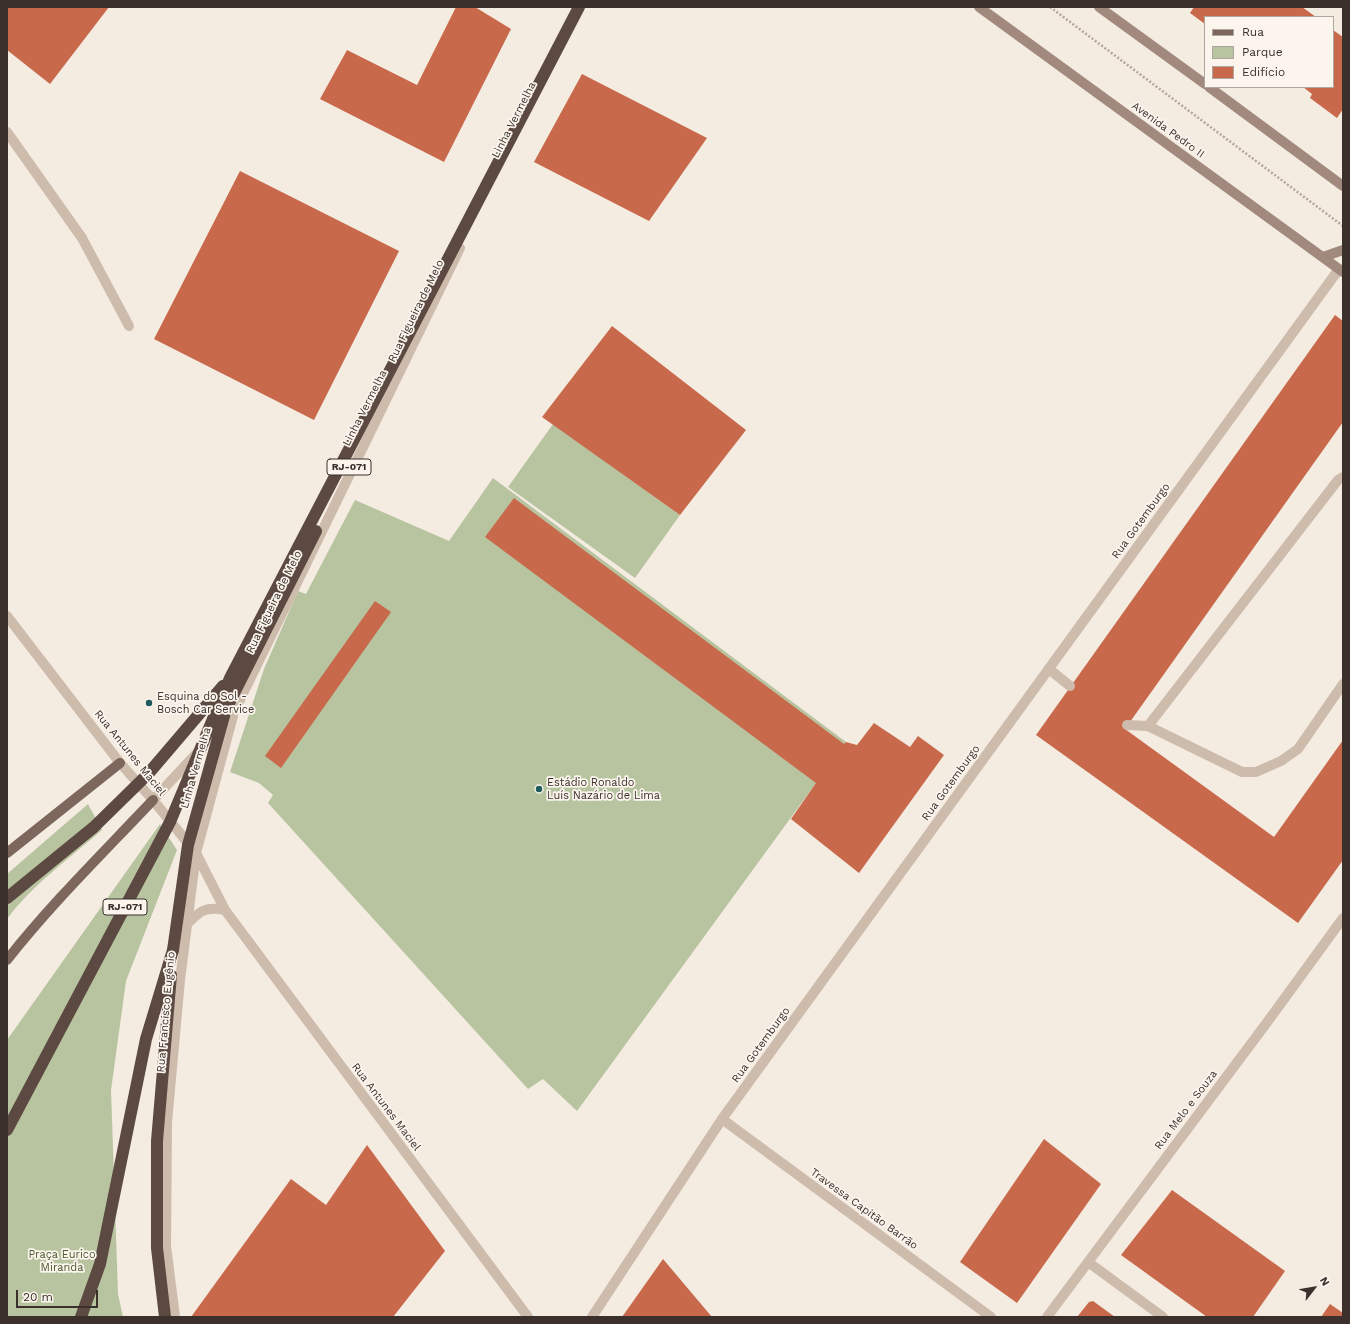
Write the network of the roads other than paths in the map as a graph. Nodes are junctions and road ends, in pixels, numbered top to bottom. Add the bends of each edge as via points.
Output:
1 (578, 7) edge
2 (587, 7) edge
3 (979, 7) edge
4 (1099, 7) edge
5 (1204, 83) edge
6 (1210, 88) edge
7 (7, 132) edge
8 (1343, 186) edge
9 (1343, 250) edge
10 (1323, 257) junction
11 (1341, 271) edge
12 (129, 326) dead end
13 (1343, 477) edge
14 (7, 616) edge
15 (1049, 669) junction
16 (230, 678) junction
17 (1343, 684) edge
18 (1070, 686) dead end
19 (233, 714) junction
20 (1128, 725) dead end
21 (1148, 726) junction
22 (120, 763) junction
23 (153, 800) junction
24 (7, 853) edge
25 (196, 853) junction
26 (7, 898) edge
27 (225, 910) junction
28 (1343, 918) edge
29 (186, 925) junction
30 (173, 950) junction
31 (7, 960) edge
32 (722, 1119) junction
33 (7, 1130) edge
34 (1088, 1262) junction
35 (81, 1317) edge
36 (165, 1317) edge
37 (175, 1317) edge
38 (528, 1317) edge
39 (592, 1317) edge
40 (991, 1317) edge
41 (1048, 1317) edge
42 (1163, 1317) edge

1 - 16 highway, Linha Vermelha / RJ-071, bridge
1 - 19 street, Rua Figueira de Melo
2 - 30 highway, Linha Vermelha / RJ-071, bridge via 309,543 226,709 188,845
3 - 10 street, Avenida Pedro II
4 - 5 street
6 - 8 street
7 - 12 street via 82,238
9 - 10 street
10 - 11 street, Avenida Pedro II
11 - 15 street, Rua Gotemburgo
13 - 21 street via 1298,530
14 - 22 street, Rua Antunes Maciel
15 - 18 street
15 - 32 street, Rua Gotemburgo
16 - 26 highway, bridge via 148,774 94,827
16 - 33 highway, RJ-071, bridge via 170,822
17 - 21 street via 1298,748 1281,761 1256,772 1242,772
19 - 23 street, Rua Figueira de Melo
19 - 25 street, Rua Francisco Eugênio
20 - 21 street
22 - 23 street, Rua Antunes Maciel
22 - 24 main road
23 - 25 street, Rua Antunes Maciel
23 - 31 main road via 44,916
25 - 27 street, Rua Antunes Maciel
25 - 29 street, Rua Francisco Eugênio
27 - 29 street via 207,908
27 - 38 street, Rua Antunes Maciel
28 - 34 street, Rua Melo e Souza
29 - 37 street, Rua Francisco Eugênio via 167,1122 166,1246
30 - 35 highway, RJ-071 via 146,1039 100,1264
30 - 36 highway via 157,1141 157,1248
32 - 39 street, Rua Gotemburgo
32 - 40 street, Travessa Capitão Barrão
34 - 41 street, Rua Melo e Souza
34 - 42 street

